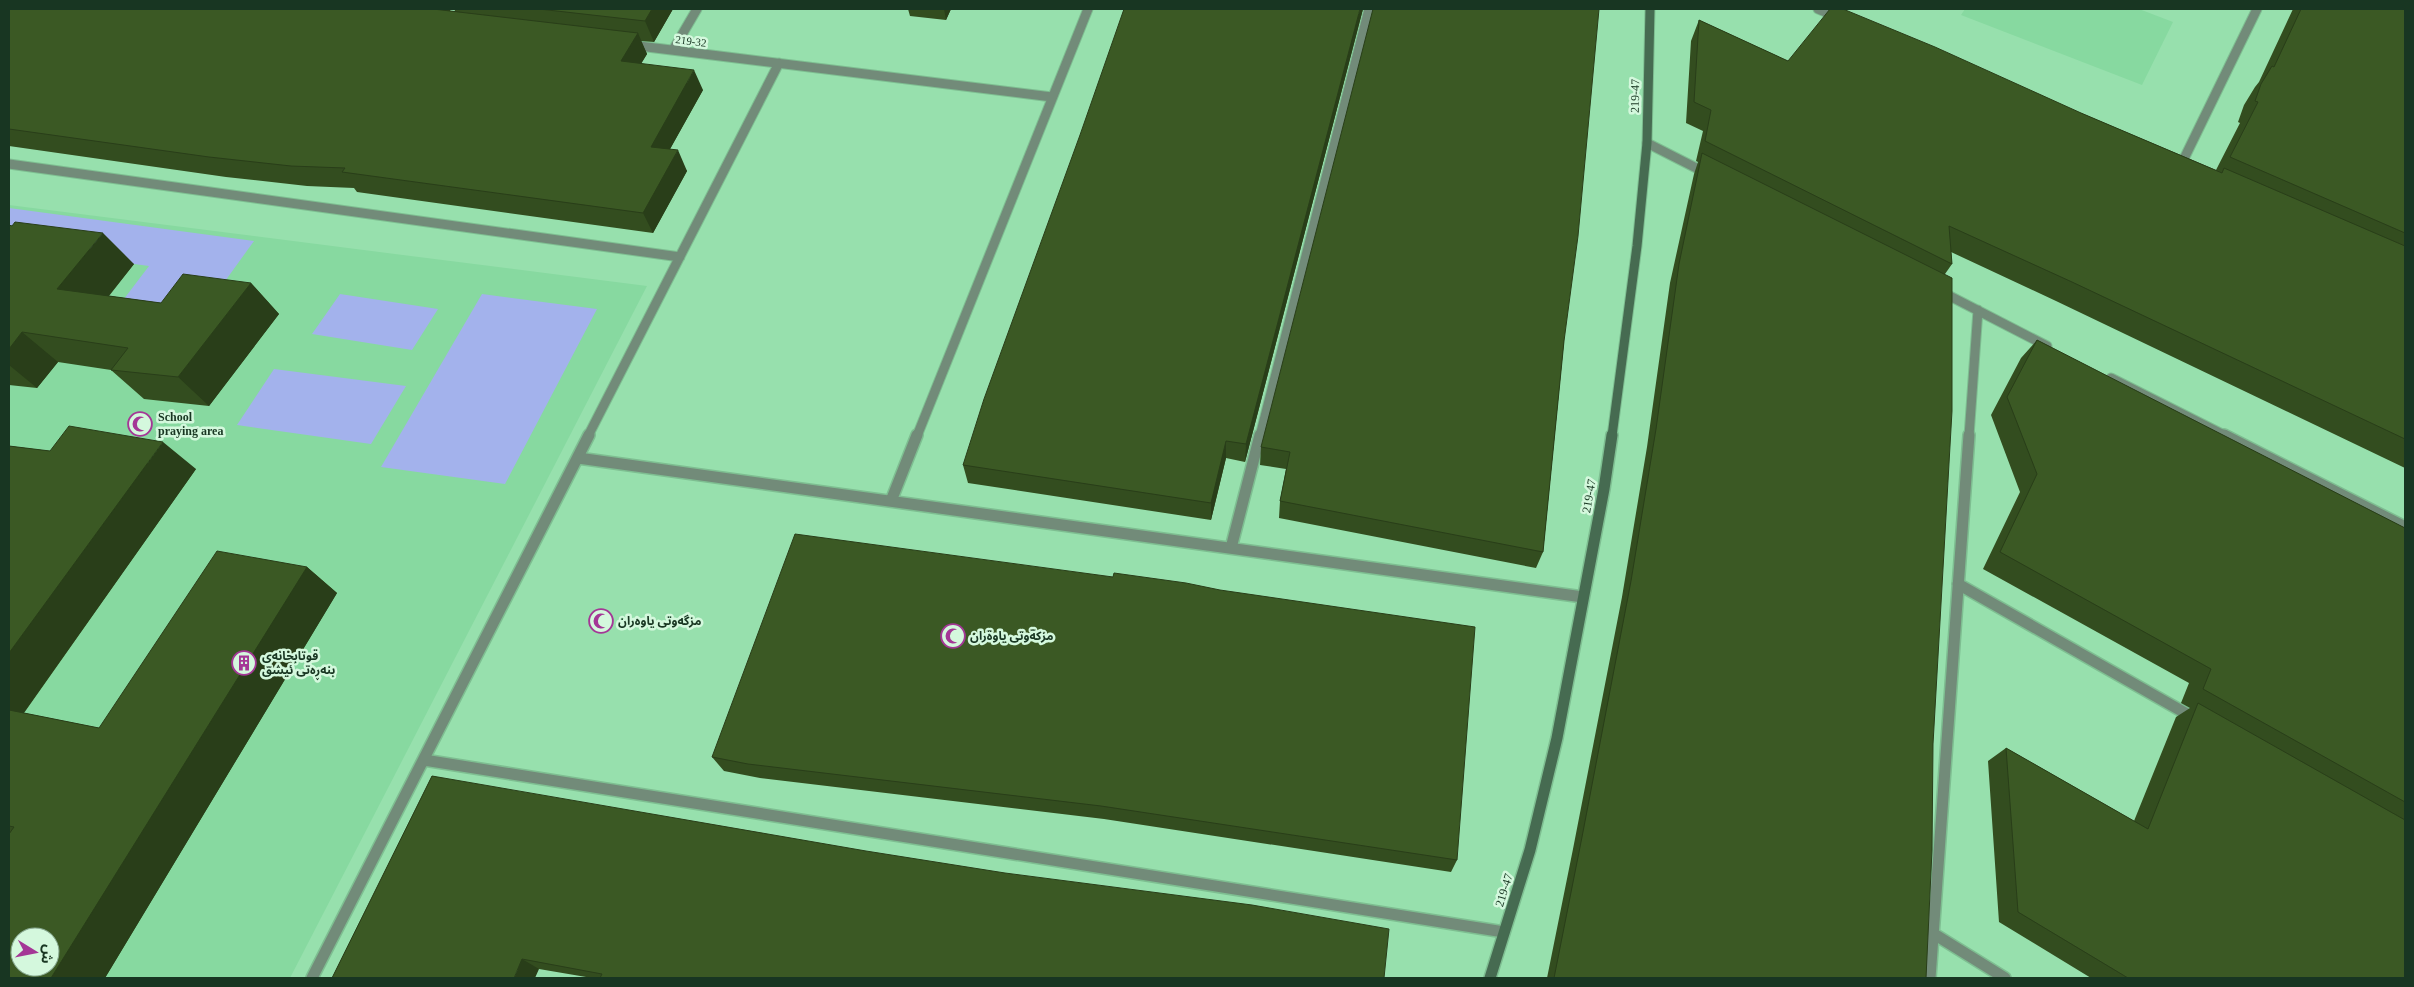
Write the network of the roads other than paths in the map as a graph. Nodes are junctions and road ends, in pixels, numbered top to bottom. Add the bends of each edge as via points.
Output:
1 (696, 9) edge
2 (1088, 9) edge
3 (1369, 9) edge
4 (1650, 9) edge
5 (1818, 9) edge
6 (2257, 9) edge
7 (1845, 21) edge
8 (624, 44) edge
9 (673, 50) junction
10 (779, 63) junction
11 (1052, 97) junction
12 (1647, 143) junction
13 (9, 164) edge
14 (2170, 165) edge
15 (2179, 169) junction
16 (2188, 173) edge
17 (1716, 178) edge
18 (680, 257) junction
19 (1934, 288) edge
20 (1978, 310) junction
21 (2058, 351) edge
22 (2102, 374) edge
23 (578, 458) junction
24 (891, 501) junction
25 (2405, 527) edge
26 (1231, 548) junction
27 (1958, 584) junction
28 (1583, 597) junction
29 (2208, 726) edge
30 (424, 760) junction
31 (1504, 932) junction
32 (1934, 934) junction
33 (312, 978) edge
34 (1490, 978) edge
35 (1930, 978) edge
36 (2005, 978) edge

1 - 9 street
2 - 11 street
3 - 26 street
4 - 12 street, 219-47
5 - 7 street
6 - 15 street
8 - 9 street, 219-32
9 - 10 street, 219-32
10 - 11 street, 219-32
10 - 18 street
11 - 24 street
12 - 17 street
12 - 28 street, 219-47 via 1624,360
13 - 18 street
14 - 15 street
15 - 16 street
18 - 23 street
19 - 20 street
20 - 21 street
20 - 27 street
22 - 25 street
23 - 24 street
23 - 30 street
24 - 26 street
26 - 28 street
27 - 29 street
27 - 32 street
28 - 31 street, 219-47 via 1530,850
30 - 31 street
30 - 33 street
31 - 34 street, 219-47
32 - 35 street
32 - 36 street

